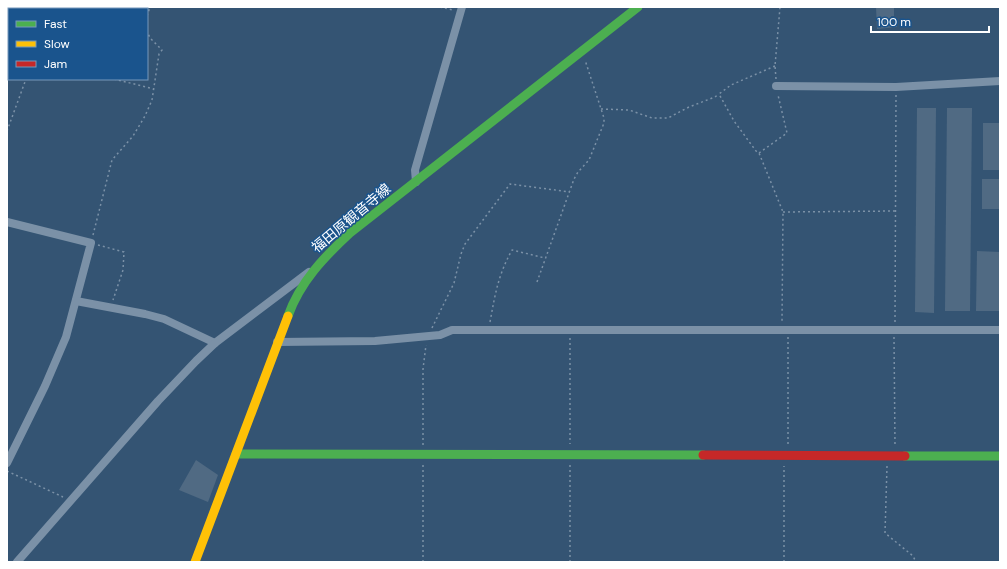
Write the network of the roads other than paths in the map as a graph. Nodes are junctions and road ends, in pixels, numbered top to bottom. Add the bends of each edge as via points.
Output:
1 (638, 7) edge
2 (462, 9) edge
3 (1000, 82) edge
4 (776, 86) dead end
5 (416, 182) junction
6 (7, 222) edge
7 (316, 266) junction
8 (76, 301) junction
9 (1000, 330) edge
10 (278, 342) junction
11 (216, 343) junction
12 (236, 454) junction
13 (1000, 456) edge
14 (7, 463) edge
15 (17, 562) edge
16 (195, 562) edge

1 - 5 street, 福田原観音寺線
2 - 5 street via 415,170
3 - 4 street via 896,87
5 - 7 street, 福田原観音寺線 via 350,233
6 - 8 street via 91,243
7 - 10 street, 福田原観音寺線 via 299,291
7 - 11 street
8 - 11 street via 164,319
8 - 14 street via 66,337
9 - 10 street via 452,330 440,335 375,341
10 - 12 street, 福田原観音寺線
11 - 15 street via 158,402
12 - 13 street
12 - 16 street, 福田原観音寺線

